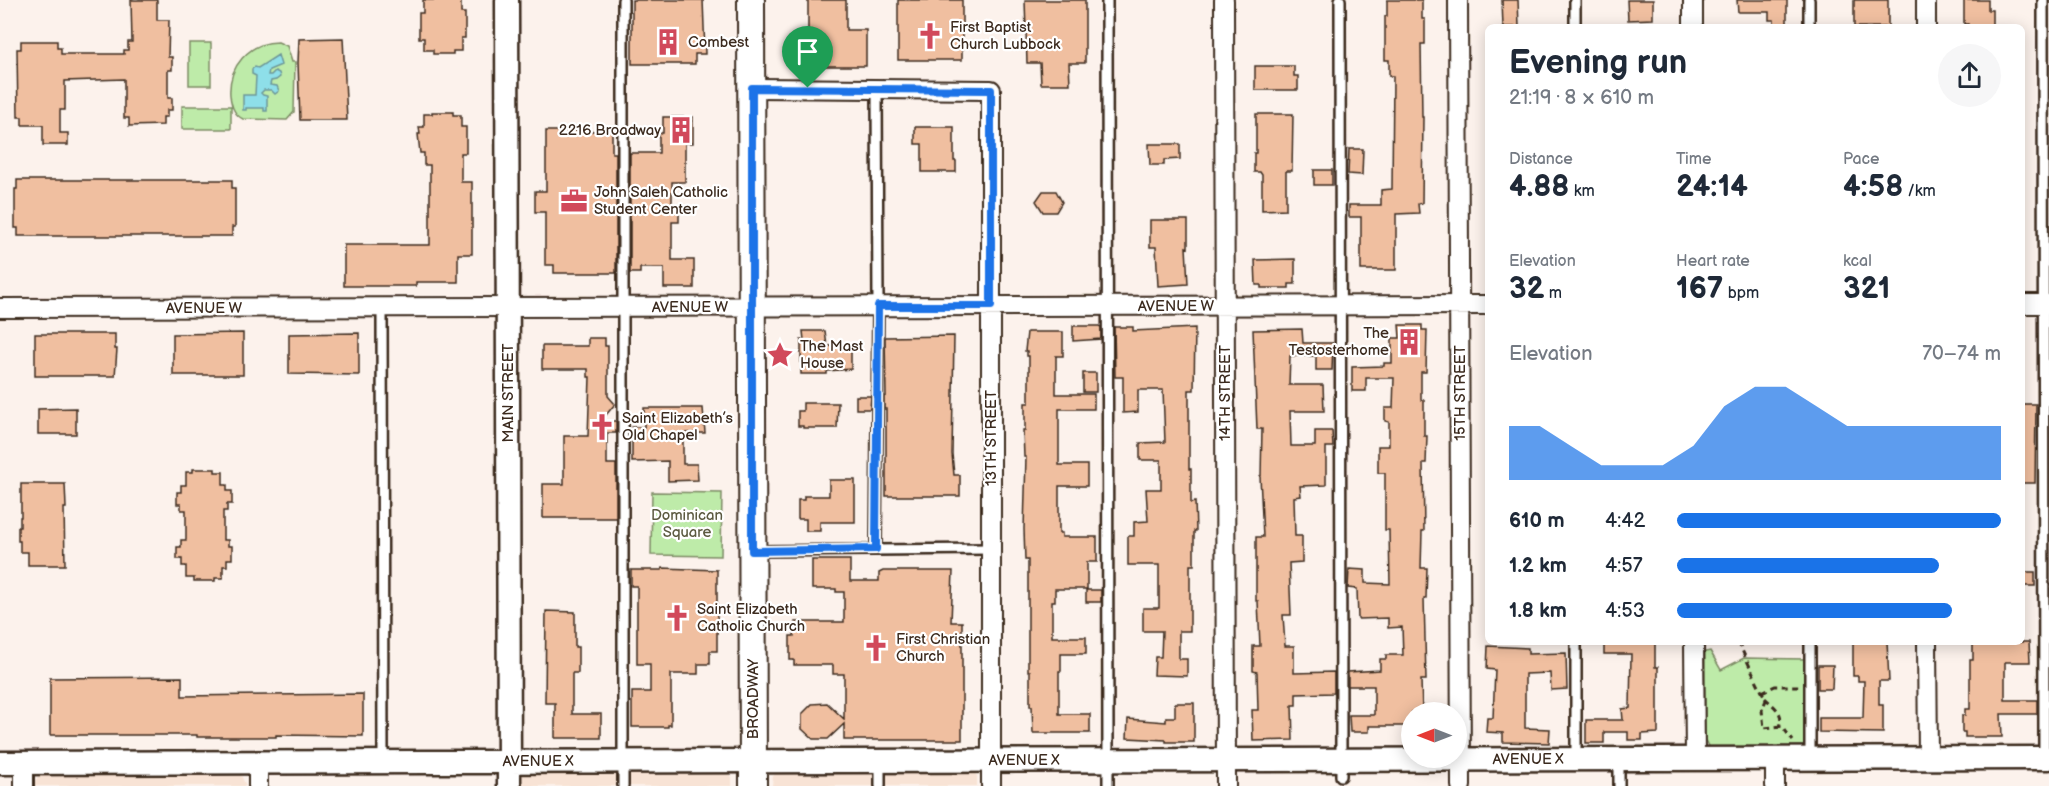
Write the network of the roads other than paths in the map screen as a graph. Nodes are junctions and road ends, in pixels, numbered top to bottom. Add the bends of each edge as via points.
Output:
1 (507, 0) edge
2 (623, 0) edge
3 (751, 0) edge
4 (1107, 0) edge
5 (1224, 0) edge
6 (1340, 0) edge
7 (1458, 0) edge
8 (1575, 0) edge
9 (1693, 0) edge
10 (1809, 0) edge
11 (1926, 0) edge
12 (2043, 0) edge
13 (1575, 24) edge
14 (1693, 24) edge
15 (1809, 24) edge
16 (1926, 24) edge
17 (752, 88) junction
18 (877, 89) junction
19 (2025, 304) edge
20 (2046, 304) edge
21 (1459, 305) junction
22 (1485, 305) edge
23 (752, 306) junction
24 (878, 306) junction
25 (991, 306) junction
26 (1107, 306) junction
27 (1225, 306) junction
28 (1341, 306) junction
29 (382, 307) junction
30 (508, 307) junction
31 (624, 307) junction
32 (0, 308) edge
33 (876, 549) junction
34 (991, 549) junction
35 (752, 551) junction
36 (1576, 645) edge
37 (1694, 645) edge
38 (1810, 645) edge
39 (1927, 645) edge
40 (1461, 702) edge
41 (1775, 758) junction
42 (1806, 758) junction
43 (1928, 758) junction
44 (2047, 758) edge
45 (1467, 759) edge
46 (1576, 759) junction
47 (1618, 759) junction
48 (1695, 759) junction
49 (753, 760) junction
50 (879, 760) junction
51 (991, 760) junction
52 (1108, 760) junction
53 (1226, 760) junction
54 (383, 761) junction
55 (509, 761) junction
56 (623, 761) junction
57 (258, 762) junction
58 (0, 763) edge
59 (24, 763) junction
60 (1401, 764) edge
61 (1341, 768) junction
62 (1461, 768) edge
63 (24, 786) edge
64 (258, 786) edge
65 (509, 786) edge
66 (623, 786) edge
67 (753, 786) edge
68 (879, 786) edge
69 (991, 786) edge
70 (1108, 786) edge
71 (1226, 786) edge
72 (1461, 786) edge
73 (1618, 786) edge
74 (1775, 786) edge

1 - 30 street, MAIN STREET
2 - 31 lane
3 - 17 main road, BROADWAY
4 - 26 lane
5 - 27 street, 14TH STREET
6 - 28 lane
7 - 21 street, 15TH STREET
8 - 13 lane
9 - 14 street
10 - 15 lane
11 - 16 street
12 - 20 lane
17 - 18 street
17 - 23 main road, BROADWAY
18 - 24 lane
18 - 25 street, 13TH STREET via 991,90
19 - 20 street
20 - 44 lane
21 - 22 street, AVENUE W
21 - 28 street, AVENUE W
21 - 40 street, 15TH STREET
23 - 24 street, AVENUE W
23 - 31 street, AVENUE W
23 - 35 main road, BROADWAY
24 - 25 street, AVENUE W
24 - 33 lane
25 - 26 street, AVENUE W
25 - 34 street, 13TH STREET
26 - 27 street, AVENUE W
26 - 52 lane
27 - 28 street, AVENUE W
27 - 53 street, 14TH STREET
28 - 61 lane
29 - 30 street, AVENUE W
29 - 32 street, AVENUE W
29 - 54 lane
30 - 31 street, AVENUE W
30 - 55 street, MAIN STREET
31 - 56 lane
33 - 34 lane
33 - 35 lane
34 - 51 street, 13TH STREET
35 - 49 main road, BROADWAY
36 - 46 lane
37 - 48 street
38 - 42 lane
39 - 43 street
41 - 42 street, AVENUE X
41 - 48 street, AVENUE X
41 - 74 street
42 - 43 street, AVENUE X
43 - 44 street, AVENUE X
45 - 46 street, AVENUE X
46 - 47 street, AVENUE X
47 - 48 street, AVENUE X
47 - 73 lane
49 - 50 street, AVENUE X
49 - 56 street, AVENUE X
49 - 67 main road, BROADWAY
50 - 51 street, AVENUE X
50 - 68 lane
51 - 52 street, AVENUE X
51 - 69 street, 13TH STREET
52 - 53 street, AVENUE X
52 - 70 lane
53 - 61 street, AVENUE X
53 - 71 street, 14TH STREET
54 - 55 street, AVENUE X
54 - 57 street, AVENUE X
55 - 56 street, AVENUE X
55 - 65 street, MAIN STREET
56 - 66 lane
57 - 59 street, AVENUE X
57 - 64 street
58 - 59 street, AVENUE X
59 - 63 street
60 - 61 street, AVENUE X
62 - 72 street, 15TH STREET

